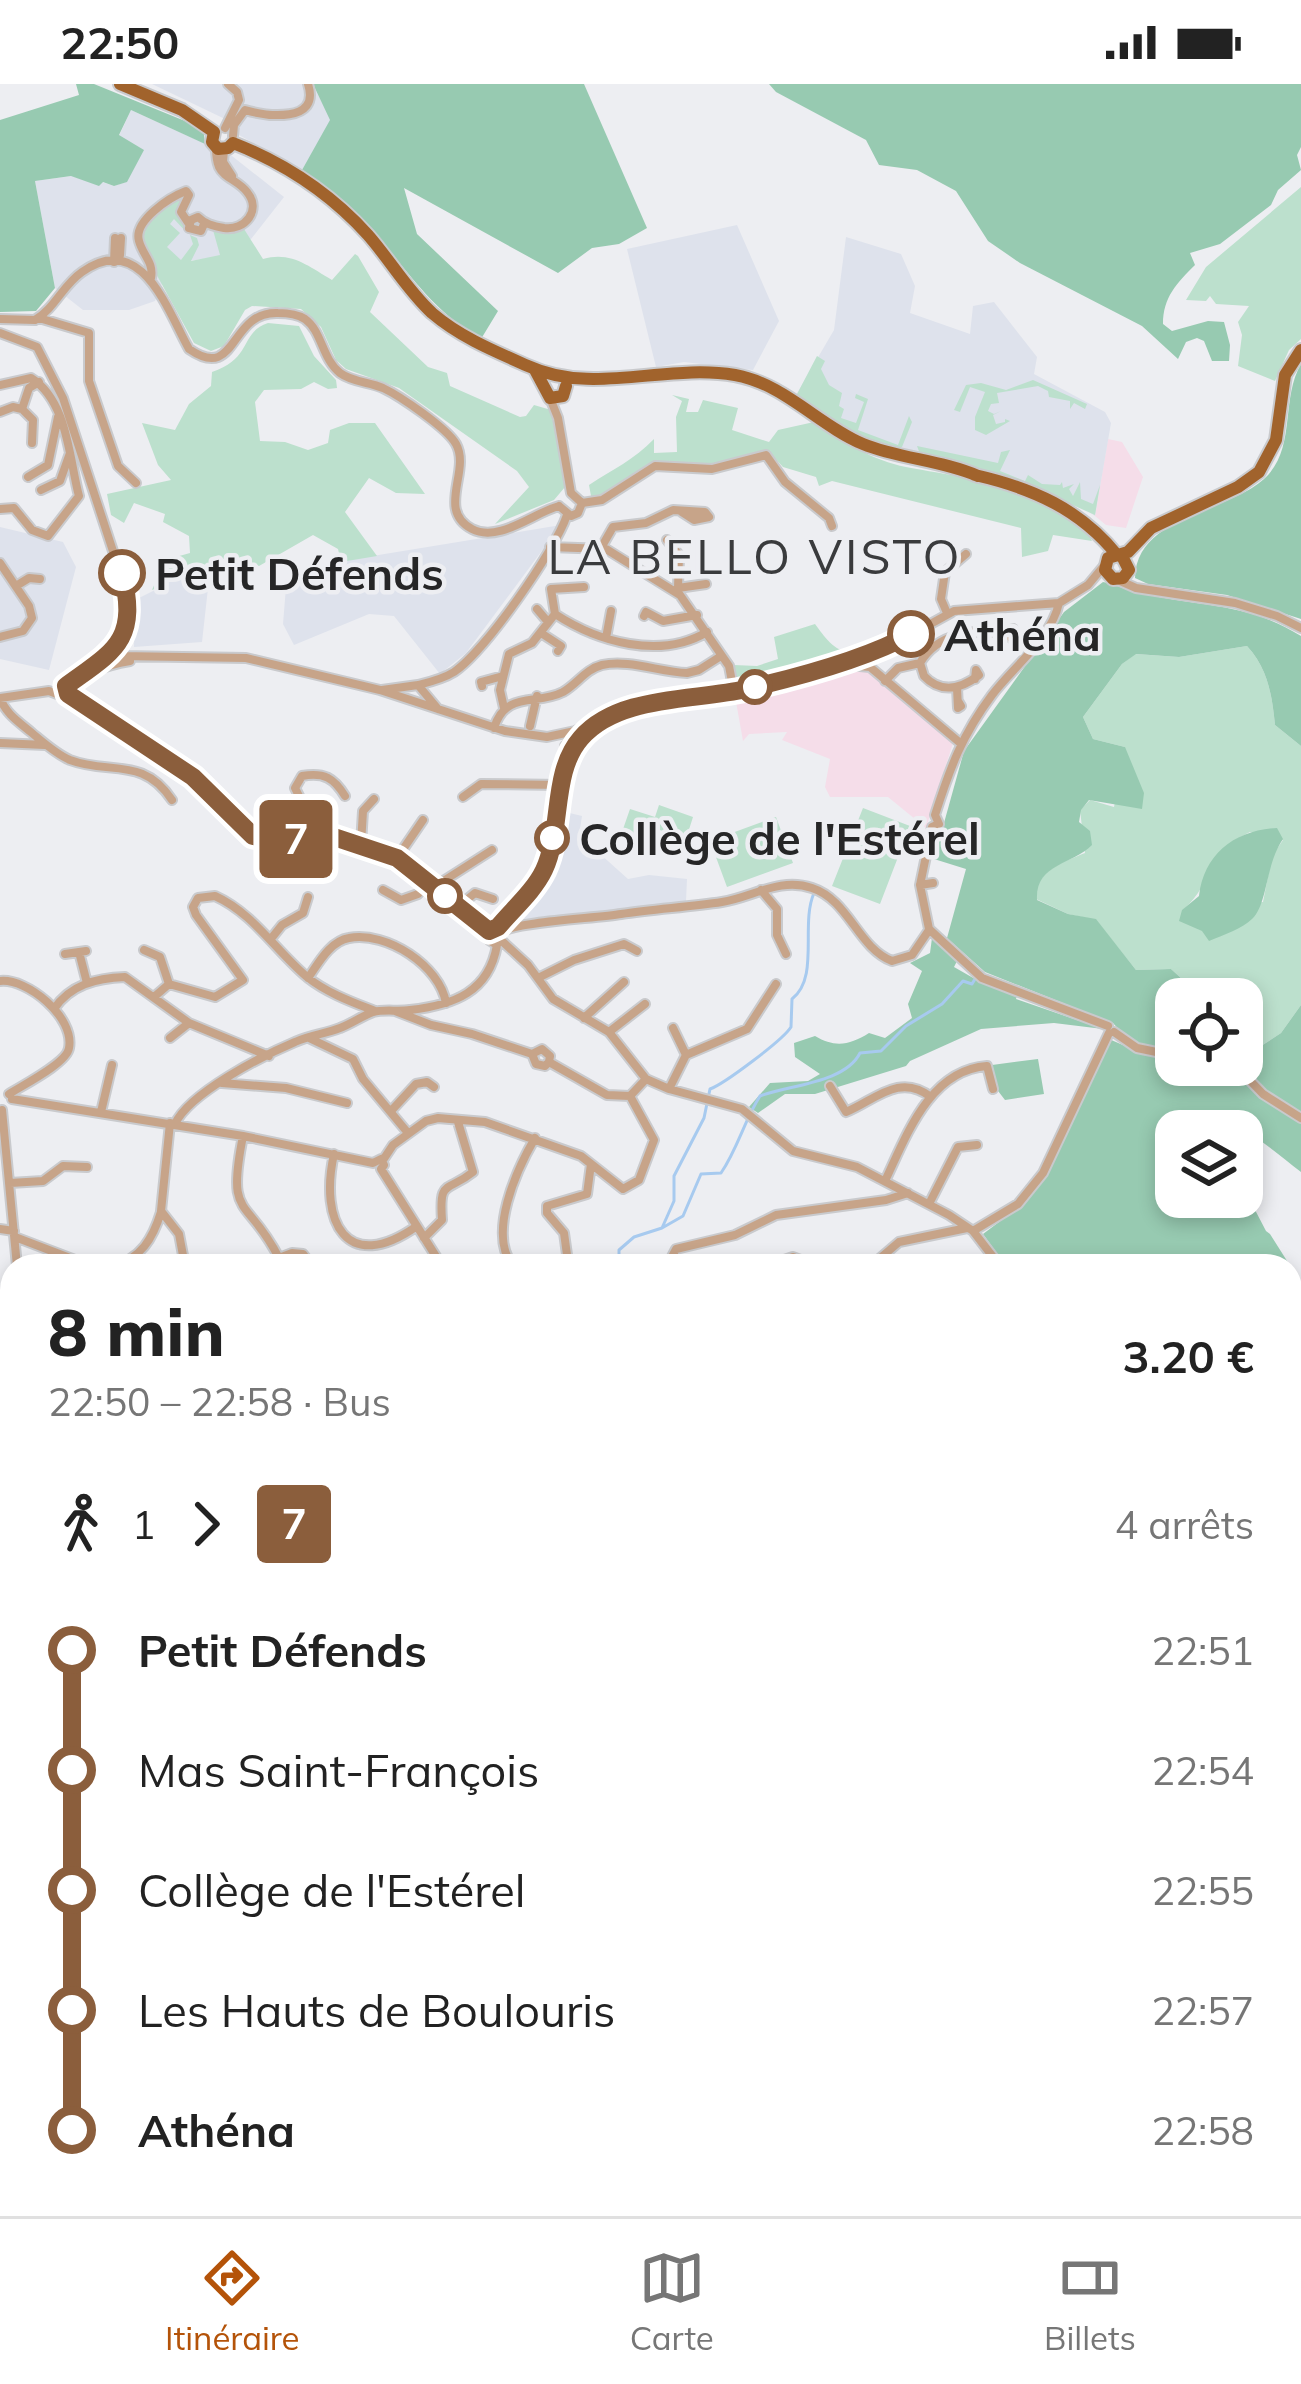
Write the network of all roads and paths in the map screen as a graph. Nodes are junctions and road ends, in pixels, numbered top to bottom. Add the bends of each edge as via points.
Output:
1 (120, 84) edge
2 (228, 84) edge
3 (308, 84) edge
4 (224, 139) junction
5 (118, 238) dead end
6 (117, 262) junction
7 (151, 278) junction
8 (39, 318) junction
9 (0, 320) edge
10 (0, 333) edge
11 (1301, 350) edge
12 (38, 382) junction
13 (0, 385) edge
14 (556, 387) junction
15 (22, 410) junction
16 (0, 412) edge
17 (58, 415) junction
18 (32, 443) dead end
19 (70, 452) junction
20 (28, 477) dead end
21 (136, 483) dead end
22 (41, 490) dead end
23 (571, 493) junction
24 (95, 494) junction
25 (79, 496) junction
26 (582, 503) junction
27 (559, 506) junction
28 (0, 509) edge
29 (680, 511) dead end
30 (567, 515) junction
31 (832, 526) dead end
32 (668, 540) dead end
33 (550, 547) junction
34 (601, 548) junction
35 (966, 554) dead end
36 (0, 563) edge
37 (1117, 566) junction
38 (40, 579) dead end
39 (706, 584) dead end
40 (16, 586) junction
41 (584, 587) dead end
42 (676, 589) junction
43 (1060, 603) junction
44 (1046, 606) junction
45 (537, 609) dead end
46 (610, 610) dead end
47 (950, 612) junction
48 (697, 615) junction
49 (644, 616) dead end
50 (552, 618) junction
51 (1047, 628) junction
52 (1301, 628) edge
53 (707, 632) junction
54 (1006, 632) dead end
55 (541, 633) junction
56 (0, 638) edge
57 (606, 638) junction
58 (636, 644) junction
59 (885, 649) junction
60 (558, 651) dead end
61 (863, 653) junction
62 (721, 656) junction
63 (116, 658) junction
64 (920, 663) junction
65 (839, 664) junction
66 (868, 665) junction
67 (632, 666) junction
68 (503, 676) junction
69 (975, 679) dead end
70 (434, 681) junction
71 (886, 681) junction
72 (413, 686) junction
73 (482, 686) dead end
74 (957, 688) junction
75 (64, 690) junction
76 (380, 690) junction
77 (734, 692) junction
78 (427, 695) junction
79 (537, 696) junction
80 (0, 698) edge
81 (406, 700) junction
82 (958, 701) dead end
83 (419, 704) junction
84 (504, 708) junction
85 (440, 710) junction
86 (530, 726) dead end
87 (494, 728) junction
88 (570, 740) junction
89 (959, 742) junction
90 (0, 743) edge
91 (46, 745) junction
92 (562, 785) junction
93 (346, 796) dead end
94 (463, 797) dead end
95 (172, 800) dead end
96 (374, 800) dead end
97 (326, 814) dead end
98 (279, 818) dead end
99 (298, 820) junction
100 (422, 820) dead end
101 (289, 840) junction
102 (361, 844) junction
103 (492, 850) dead end
104 (397, 858) junction
105 (933, 884) dead end
106 (430, 885) junction
107 (920, 885) junction
108 (765, 889) junction
109 (383, 890) dead end
110 (308, 897) dead end
111 (493, 899) dead end
112 (458, 907) junction
113 (513, 918) junction
114 (929, 929) junction
115 (498, 935) junction
116 (270, 940) junction
117 (144, 950) dead end
118 (637, 951) dead end
119 (786, 954) dead end
120 (65, 955) dead end
121 (308, 978) junction
122 (538, 978) junction
123 (0, 981) edge
124 (624, 982) dead end
125 (87, 983) junction
126 (169, 984) junction
127 (776, 984) dead end
128 (154, 998) junction
129 (446, 1004) junction
130 (645, 1004) dead end
131 (54, 1010) junction
132 (375, 1011) junction
133 (395, 1011) junction
134 (584, 1018) junction
135 (188, 1023) junction
136 (673, 1028) dead end
137 (1110, 1030) junction
138 (609, 1031) junction
139 (307, 1037) junction
140 (170, 1038) dead end
141 (1155, 1052) edge
142 (686, 1055) junction
143 (268, 1056) junction
144 (112, 1066) dead end
145 (646, 1079) junction
146 (221, 1083) junction
147 (830, 1086) dead end
148 (1255, 1086) edge
149 (434, 1087) dead end
150 (669, 1089) junction
151 (993, 1089) dead end
152 (7, 1094) edge
153 (631, 1096) junction
154 (931, 1096) junction
155 (347, 1103) dead end
156 (1, 1110) edge
157 (391, 1111) junction
158 (101, 1112) junction
159 (1301, 1118) edge
160 (458, 1122) junction
161 (172, 1124) junction
162 (408, 1133) junction
163 (243, 1136) junction
164 (535, 1138) junction
165 (977, 1145) dead end
166 (334, 1154) junction
167 (591, 1163) junction
168 (379, 1164) junction
169 (87, 1167) dead end
170 (884, 1181) junction
171 (10, 1184) junction
172 (908, 1193) junction
173 (929, 1204) junction
174 (161, 1210) junction
175 (417, 1226) junction
176 (0, 1229) edge
177 (971, 1230) junction
178 (15, 1234) junction
179 (424, 1238) junction
180 (16, 1254) edge
181 (62, 1254) edge
182 (138, 1254) edge
183 (183, 1254) edge
184 (272, 1254) edge
185 (434, 1254) edge
186 (506, 1254) edge
187 (569, 1254) edge
188 (673, 1254) edge
189 (885, 1254) edge
190 (990, 1254) edge

1 - 4 main road via 182,110
2 - 4 street via 239,100
3 - 4 street via 301,110 275,117 244,110
4 - 7 street via 218,164 252,200 249,218 237,228 198,217 189,224 181,212 187,191 166,202 138,237
4 - 14 main road via 339,206 449,326
5 - 6 street
6 - 7 street
6 - 8 street via 82,272
7 - 27 street via 189,349 206,357 230,350 256,315 305,319 337,370 387,390 454,441 455,507 469,527 498,531
8 - 9 street
8 - 21 street via 89,333 89,381 118,466
10 - 24 street via 41,352
11 - 37 main road via 1285,375 1276,440 1259,472 1151,528
12 - 13 street
12 - 15 street
12 - 17 street
14 - 23 street
14 - 37 main road via 691,375 745,382 866,450 1038,494 1084,520
15 - 16 street
15 - 18 street via 33,420
17 - 19 street
17 - 20 street via 48,465
19 - 22 street via 60,481
19 - 25 street
23 - 26 street
23 - 27 street
24 - 25 street
24 - 63 street via 126,591
25 - 28 street via 48,536 14,508
26 - 30 street
26 - 31 street via 602,500 655,466 712,469 766,455
27 - 30 street
29 - 34 street via 613,527
30 - 33 street
32 - 42 street via 679,555
33 - 34 street
33 - 70 street via 472,655
34 - 42 street
35 - 47 street via 941,570
36 - 40 street
37 - 43 street
37 - 52 street via 1141,588 1235,603
38 - 40 street
39 - 42 street
40 - 56 street via 30,623
41 - 50 street via 551,589
42 - 48 street
43 - 44 street
43 - 51 street
44 - 47 street
44 - 51 street
45 - 50 street
46 - 57 street
47 - 59 street
48 - 49 street
48 - 53 street
50 - 55 street
50 - 57 street
51 - 89 street
53 - 58 street via 678,646
53 - 62 street
54 - 64 street via 962,634 928,650
55 - 60 street
55 - 68 street via 510,652
57 - 58 street
58 - 67 street
59 - 61 street
59 - 66 street
61 - 65 street
61 - 66 street
61 - 66 street
62 - 67 street via 687,673
62 - 77 street
63 - 75 street
63 - 76 street via 236,656
64 - 71 street
64 - 74 street via 928,681
65 - 66 street
65 - 77 street
66 - 71 street
67 - 79 street via 605,664 565,691
68 - 73 street
68 - 84 street
69 - 74 street
70 - 72 street
70 - 78 street
71 - 89 street
72 - 76 street
72 - 78 street
72 - 81 street
74 - 82 street
75 - 80 street
75 - 101 street via 193,777 244,831
76 - 81 street
77 - 88 street via 625,710
78 - 83 street
78 - 85 street
79 - 84 street
79 - 86 street
80 - 91 street
81 - 83 street
83 - 85 street
84 - 87 street
85 - 87 street
87 - 88 street
88 - 92 street
89 - 107 street
90 - 91 street
91 - 95 street via 70,760 141,774
92 - 94 street via 481,784
92 - 113 street via 545,868
93 - 99 street via 335,780 302,776
96 - 102 street via 363,811
97 - 99 street
98 - 99 street
99 - 101 street
100 - 104 street
101 - 102 street
102 - 104 street
103 - 106 street
104 - 106 street
105 - 107 street
106 - 109 street via 401,900
106 - 112 street
107 - 114 street
108 - 113 street via 586,920
108 - 114 street via 796,884 820,891 892,961 913,955
108 - 119 street
110 - 116 street via 303,913
111 - 112 street via 476,892
112 - 115 street
113 - 115 street
114 - 137 street via 982,978
115 - 122 street
115 - 129 street via 481,986
116 - 121 street
116 - 126 street via 229,902 195,901 203,927 243,980 210,997
117 - 126 street via 160,957
118 - 122 street via 623,944
120 - 125 street via 83,951
121 - 129 street via 332,947 366,938 417,957 438,979
121 - 132 street
122 - 134 street via 553,999
123 - 131 street via 13,980
124 - 134 street
125 - 128 street via 124,977
125 - 131 street
126 - 128 street
127 - 142 street via 747,1029
128 - 135 street
129 - 133 street
130 - 138 street
131 - 152 street via 68,1032 66,1055
132 - 133 street
132 - 139 street
133 - 153 street via 547,1052 549,1062 607,1095
134 - 138 street
135 - 140 street
135 - 143 street
136 - 142 street
137 - 141 street
137 - 177 street via 1043,1173 1018,1204
138 - 145 street
139 - 143 street
139 - 157 street via 352,1060
142 - 150 street
143 - 146 street
144 - 158 street
145 - 150 street
145 - 153 street
146 - 155 street
146 - 161 street
147 - 154 street via 843,1112 897,1087
148 - 159 street
149 - 157 street via 416,1084
150 - 170 street via 742,1108 793,1151
151 - 154 street via 982,1065
152 - 156 street
152 - 158 street
153 - 167 street via 654,1140 639,1180 623,1189
154 - 170 street
156 - 171 street
157 - 162 street
158 - 161 street
160 - 162 street via 438,1118
160 - 164 street
160 - 179 street via 472,1172 446,1185 442,1220
161 - 163 street
161 - 174 street
162 - 168 street
163 - 166 street
163 - 184 street via 236,1192
164 - 167 street
164 - 186 street via 511,1186
165 - 173 street via 958,1147
166 - 168 street
166 - 175 street via 327,1186 352,1244 369,1249
167 - 187 street via 587,1194 547,1206
168 - 175 street
169 - 171 street via 63,1166 43,1181
170 - 172 street
171 - 178 street
172 - 173 street
172 - 188 street via 776,1215
173 - 177 street
174 - 182 street
174 - 183 street
175 - 179 street
176 - 178 street
177 - 189 street via 899,1242
177 - 190 street
178 - 180 street
178 - 181 street
179 - 185 street

